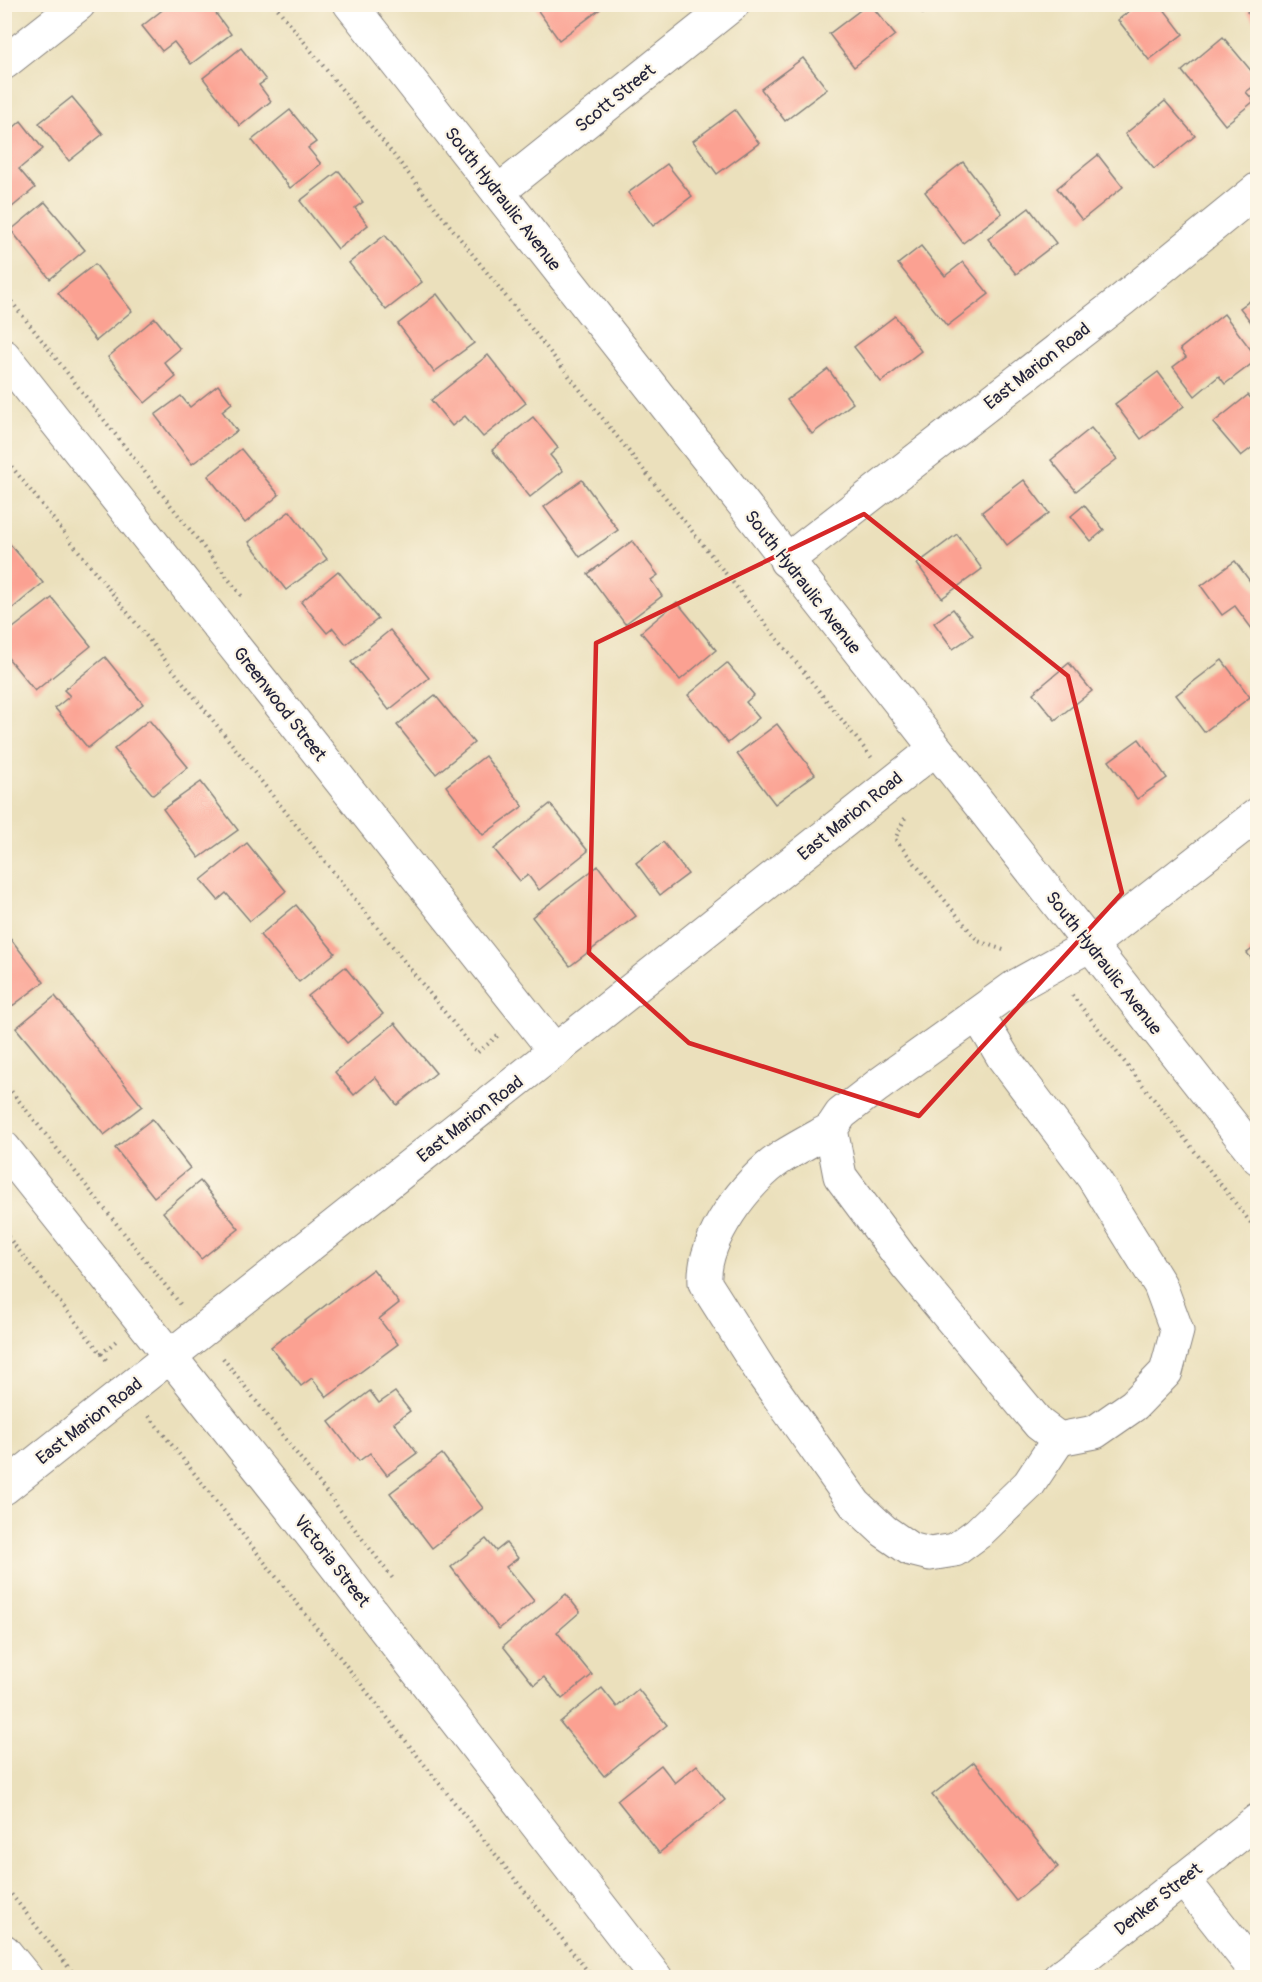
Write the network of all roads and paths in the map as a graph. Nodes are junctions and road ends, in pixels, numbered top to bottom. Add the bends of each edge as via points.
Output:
1 (79, 4) edge
2 (274, 4) edge
3 (350, 4) edge
4 (733, 4) edge
5 (4, 63) edge
6 (1257, 189) edge
7 (498, 192) junction
8 (4, 356) edge
9 (786, 561) junction
10 (934, 749) junction
11 (891, 784) junction
12 (1257, 814) edge
13 (1090, 945) junction
14 (1042, 972) junction
15 (978, 1015) junction
16 (555, 1051) junction
17 (4, 1082) edge
18 (831, 1129) junction
19 (4, 1148) edge
20 (1257, 1158) edge
21 (4, 1232) edge
22 (1257, 1232) edge
23 (202, 1331) junction
24 (171, 1356) junction
25 (129, 1390) junction
26 (1059, 1439) junction
27 (4, 1488) edge
28 (399, 1587) dead end
29 (1257, 1820) edge
30 (1183, 1879) junction
31 (4, 1885) edge
32 (4, 1951) edge
33 (1257, 1974) edge
34 (26, 1977) edge
35 (77, 1977) edge
36 (593, 1977) edge
37 (656, 1977) edge
38 (1059, 1977) edge

1 - 5 street
2 - 11 path
3 - 7 street, South Hydraulic Avenue
4 - 7 street, Scott Street
6 - 9 street, East Marion Road via 1122,300
7 - 9 street, South Hydraulic Avenue
8 - 16 street, Greenwood Street
9 - 10 street, South Hydraulic Avenue
10 - 11 street, East Marion Road
10 - 13 street, South Hydraulic Avenue
11 - 14 path via 909,810 895,839 978,941 1021,956
11 - 16 street, East Marion Road
12 - 13 street
13 - 14 street
13 - 20 street, South Hydraulic Avenue
14 - 15 street
14 - 22 path via 1072,995
15 - 18 street via 868,1092 841,1113
15 - 26 street via 1003,1057 1105,1197 1160,1285 1177,1331 1166,1372 1134,1405 1095,1432
16 - 23 street, East Marion Road
17 - 23 path
18 - 26 street via 840,1176 853,1194 1009,1389 1039,1424
18 - 26 street via 780,1158 751,1187 726,1218 708,1250 705,1283 762,1373 855,1504 910,1549 930,1554 955,1550 1029,1484
19 - 24 street, Victoria Street
21 - 25 path
23 - 24 street, East Marion Road
23 - 28 path
24 - 25 street, East Marion Road
24 - 37 street, Victoria Street
25 - 27 street, East Marion Road
25 - 36 path
29 - 30 street, Denker Street
30 - 33 street
30 - 38 street, Denker Street
31 - 35 path
32 - 34 street

